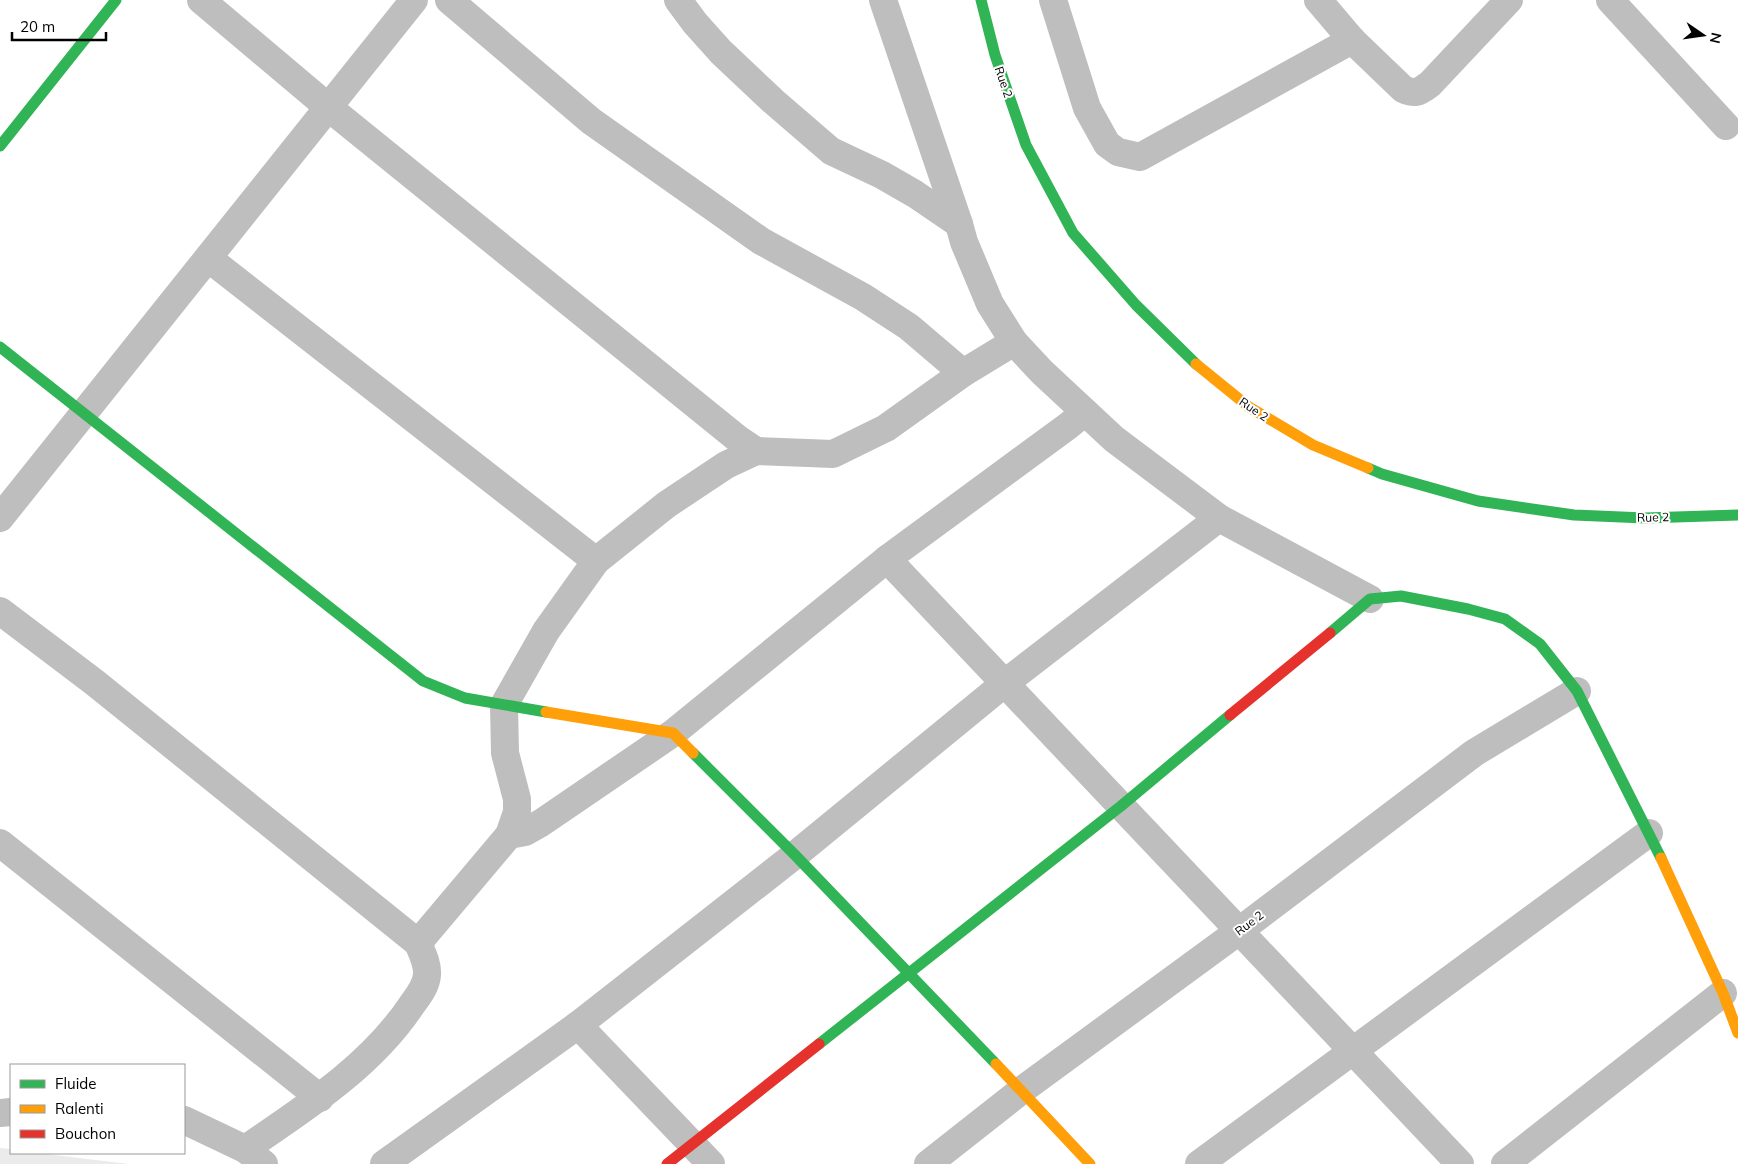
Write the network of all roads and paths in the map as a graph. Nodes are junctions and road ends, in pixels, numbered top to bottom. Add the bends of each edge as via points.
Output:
1 (116, 0) edge
2 (201, 0) edge
3 (414, 0) edge
4 (448, 0) edge
5 (678, 0) edge
6 (883, 0) edge
7 (981, 0) edge
8 (1053, 0) edge
9 (1318, 0) edge
10 (1509, 0) edge
11 (1610, 0) edge
12 (1352, 40) junction
13 (328, 107) junction
14 (1726, 126) dead end
15 (0, 146) edge
16 (959, 224) junction
17 (208, 258) junction
18 (1014, 342) junction
19 (0, 347) edge
20 (963, 373) junction
21 (1085, 412) junction
22 (83, 414) junction
23 (756, 451) junction
24 (1738, 515) edge
25 (0, 518) edge
26 (1219, 518) junction
27 (887, 559) junction
28 (596, 561) junction
29 (1370, 600) junction
30 (0, 611) edge
31 (1005, 684) junction
32 (1576, 691) junction
33 (504, 705) junction
34 (673, 733) junction
35 (1121, 806) junction
36 (1649, 833) junction
37 (509, 835) junction
38 (0, 843) edge
39 (795, 855) junction
40 (1239, 931) junction
41 (418, 943) junction
42 (907, 973) junction
43 (1723, 993) junction
44 (578, 1025) junction
45 (1738, 1033) edge
46 (1352, 1050) junction
47 (1022, 1090) junction
48 (320, 1098) junction
49 (185, 1121) edge
50 (702, 1154) edge
51 (254, 1157) edge
52 (384, 1164) edge
53 (667, 1164) edge
54 (928, 1164) edge
55 (1090, 1164) edge
56 (1199, 1164) edge
57 (1460, 1164) edge
58 (1505, 1164) edge

1 - 15 street
2 - 13 street
3 - 13 street
4 - 20 street via 591,121 761,241 863,297 909,327
5 - 16 street via 721,52 831,151 882,175
6 - 16 street
7 - 24 street, Rue 2 via 995,55 1026,145 1073,233 1136,305 1197,364 1249,407 1312,445 1382,474 1478,502 1574,515 1646,518
8 - 12 street via 1087,108 1107,144 1118,152 1140,157
9 - 12 street
10 - 12 street via 1420,91 1412,93 1403,89
11 - 14 street
13 - 17 street
13 - 23 street
16 - 18 street via 990,304
17 - 22 street
17 - 28 street
18 - 20 street
18 - 21 street
19 - 22 street
20 - 23 street via 886,428 833,454
21 - 26 street via 1114,439
21 - 27 street
22 - 25 street
22 - 33 street via 423,681 465,698
23 - 28 street via 726,465 666,505
26 - 29 street
26 - 31 street
27 - 31 street
27 - 34 street
28 - 33 street via 546,631
29 - 32 street via 1402,596 1505,619 1540,644
29 - 35 street
30 - 41 street via 102,688
31 - 35 street
31 - 39 street
32 - 36 street
32 - 40 street, Rue 2 via 1474,753
33 - 34 street
33 - 37 street via 505,753 517,799 517,812
34 - 37 street via 541,823 525,832
34 - 39 street
35 - 40 street
35 - 42 street
36 - 43 street
36 - 46 street
37 - 41 street
38 - 48 street
39 - 42 street
39 - 44 street
40 - 46 street
40 - 47 street, Rue 2
41 - 48 street via 427,965 425,985 398,1026
42 - 47 street
42 - 50 street
43 - 45 street
43 - 58 street
44 - 50 street
44 - 52 street
46 - 56 street
46 - 57 street
47 - 54 street, Rue 2
47 - 55 street
48 - 51 street
49 - 51 street
50 - 53 street

